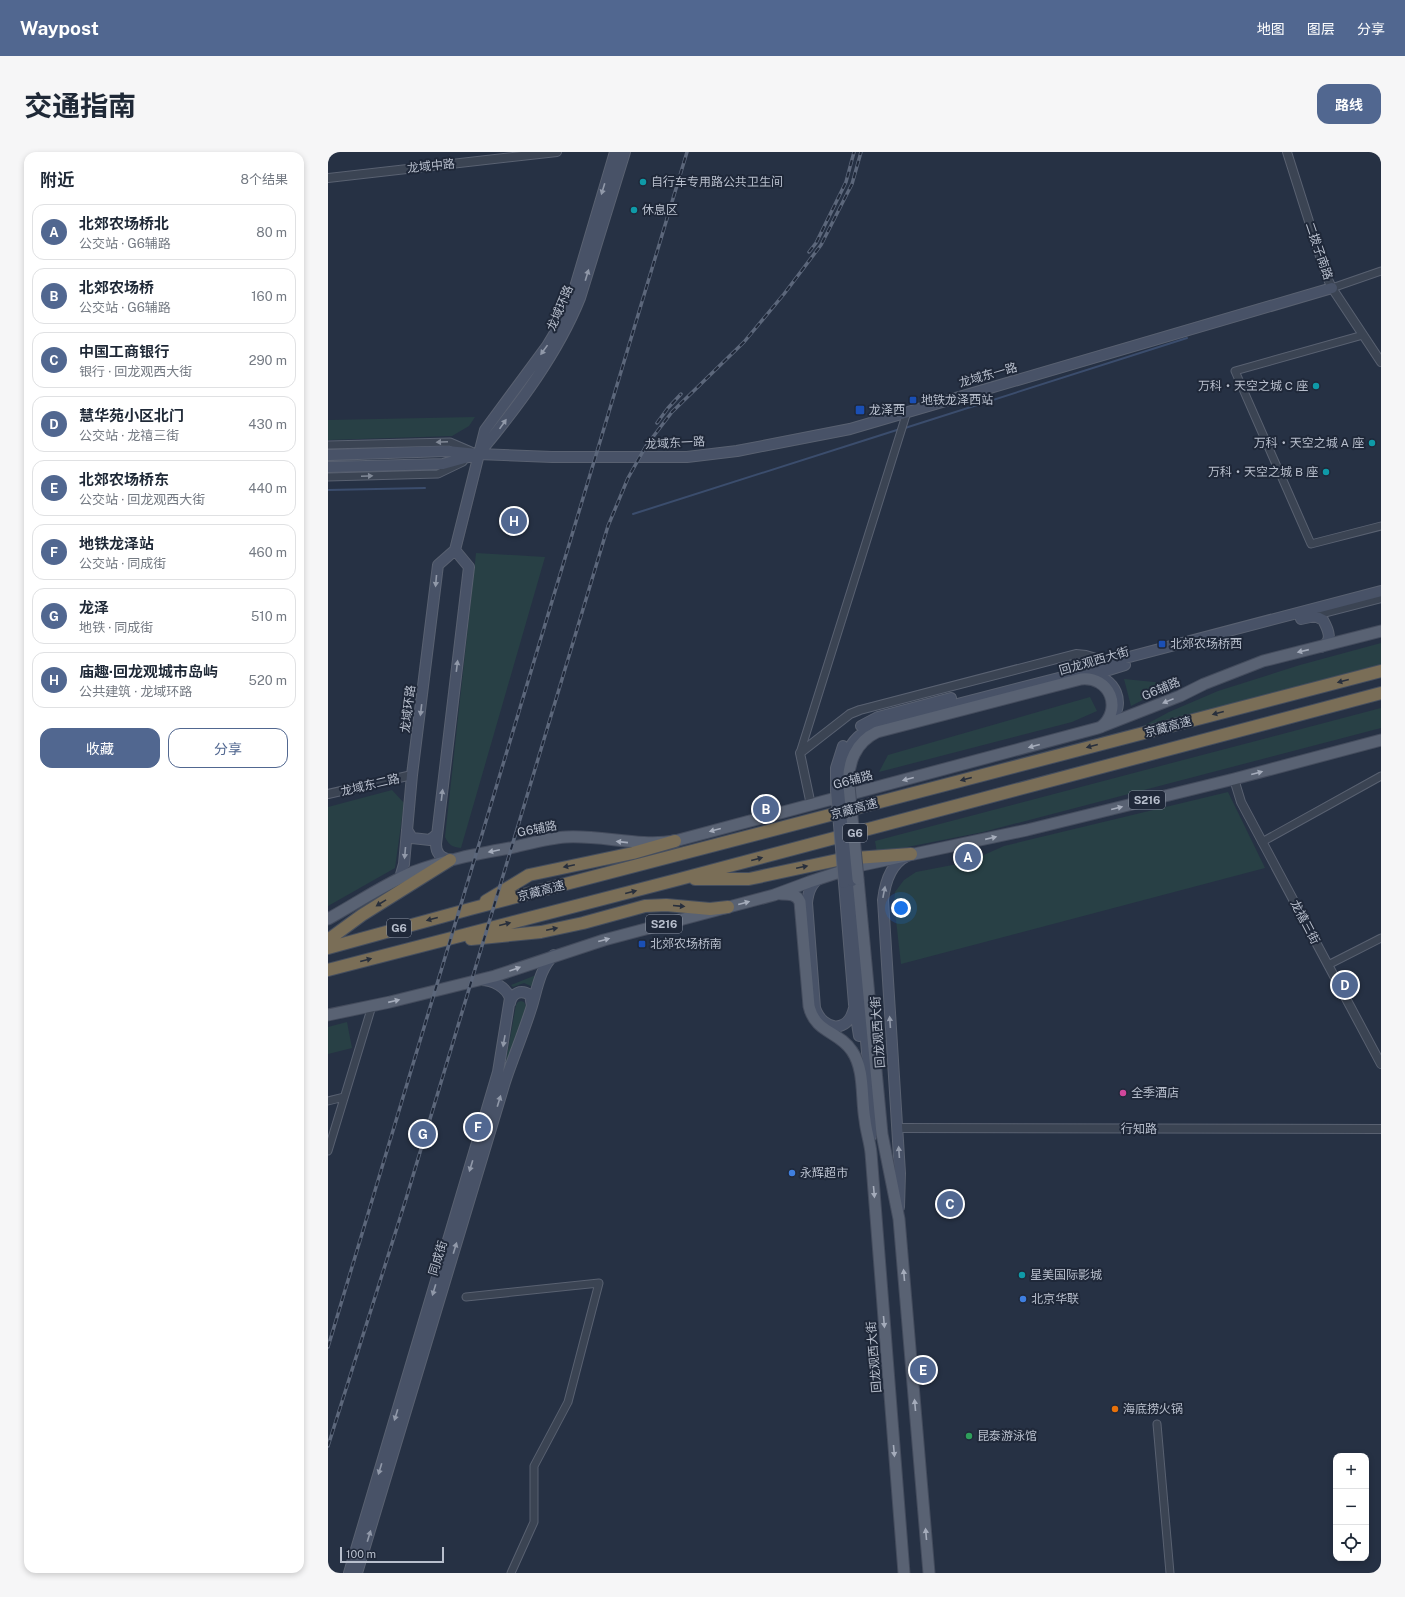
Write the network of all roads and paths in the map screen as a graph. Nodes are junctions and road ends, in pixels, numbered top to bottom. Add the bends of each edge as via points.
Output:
1 (557, 152) edge
2 (615, 152) edge
3 (626, 152) edge
4 (1287, 152) edge
5 (328, 178) edge
6 (1381, 272) edge
7 (1332, 288) junction
8 (1363, 336) junction
9 (1381, 362) edge
10 (907, 412) junction
11 (328, 445) edge
12 (478, 454) junction
13 (328, 455) edge
14 (328, 468) edge
15 (328, 477) edge
16 (1381, 526) edge
17 (455, 550) junction
18 (1381, 591) edge
19 (1381, 598) edge
20 (1312, 616) junction
21 (1381, 631) edge
22 (1321, 647) junction
23 (1110, 662) junction
24 (1381, 671) edge
25 (1086, 678) junction
26 (1381, 693) edge
27 (1098, 728) junction
28 (1381, 740) edge
29 (800, 753) junction
30 (412, 775) junction
31 (1381, 776) edge
32 (1234, 779) junction
33 (843, 788) junction
34 (328, 794) edge
35 (811, 805) junction
36 (407, 830) junction
37 (437, 834) junction
38 (675, 841) junction
39 (1262, 842) junction
40 (911, 854) junction
41 (450, 860) junction
42 (822, 877) junction
43 (400, 878) junction
44 (680, 879) junction
45 (851, 881) junction
46 (774, 895) junction
47 (728, 907) junction
48 (470, 909) junction
49 (328, 918) edge
50 (1381, 938) edge
51 (328, 940) edge
52 (430, 943) junction
53 (328, 948) edge
54 (554, 955) junction
55 (1328, 966) junction
56 (328, 970) edge
57 (477, 980) junction
58 (510, 1003) junction
59 (854, 1004) junction
60 (372, 1006) junction
61 (531, 1010) junction
62 (328, 1015) edge
63 (1381, 1064) edge
64 (344, 1097) junction
65 (328, 1101) edge
66 (897, 1128) junction
67 (1381, 1129) edge
68 (870, 1138) junction
69 (328, 1151) edge
70 (871, 1153) junction
71 (899, 1219) junction
72 (466, 1297) dead end
73 (1157, 1424) dead end
74 (349, 1573) edge
75 (357, 1573) edge
76 (511, 1573) edge
77 (904, 1573) edge
78 (929, 1573) edge
79 (1170, 1573) edge

1 - 5 street, 龙域中路
2 -> 12 main road, 龙域环路 via 573,294 562,321 547,346 485,430
12 -> 3 main road, 龙域环路 via 499,430 555,350 572,318
4 - 7 street, 二拨子南路
6 - 7 street
7 - 8 street, 二拨子南路
7 - 10 main road, 龙域东一路
8 - 9 street, 二拨子南路
8 - 16 street via 1235,371 1311,544
10 - 12 main road, 龙域东一路 via 850,429 687,458
10 - 29 street
12 -> 11 street via 450,442
12 - 13 main road, 龙域东一路 via 447,451
12 - 14 main road, 龙域东一路 via 443,464
15 -> 12 street via 438,474
12 - 17 main road, 龙域环路
17 -> 30 main road, 龙域环路 via 438,565
37 -> 17 main road via 469,567
18 - 23 main road, 回龙观西大街
19 - 20 street, 回龙观西大街
20 - 22 main road via 1323,620 1328,631 1328,642
20 - 25 main road, 回龙观西大街 via 1118,667
21 - 22 main road, G6辅路
22 -> 27 main road, G6辅路 via 1263,661
23 - 29 street, 回龙观西大街 via 1076,654 860,710 850,714
23 - 33 main road, 回龙观西大街 via 1082,672 872,727 857,737 849,748 844,767
24 -> 48 highway, 京藏高速 / G6
25 - 27 main road via 1099,682 1111,696 1109,714 1104,724
25 - 33 main road, 回龙观西大街 via 877,732 865,739 856,750
44 -> 26 highway, 京藏高速 / G6
27 -> 35 main road, G6辅路
32 -> 28 main road, S216
29 - 35 street
30 - 34 street, 龙域东二路
30 - 36 main road, 龙域环路
31 - 39 street
32 - 39 street, 龙禧三街 via 1239,797
40 -> 32 main road, S216 via 968,844
33 - 45 main road, bridge
35 -> 38 main road, G6辅路
36 - 37 main road via 412,838 424,840 430,840
36 -> 43 main road, 龙域环路 via 404,866
37 - 41 main road via 437,852
38 -> 41 main road, G6辅路 via 641,843 567,837
38 -> 48 highway via 634,853 529,875
39 - 55 street, 龙禧三街
40 - 42 main road, S216
44 -> 40 highway via 750,879 842,859
66 -> 40 main road, 回龙观西大街 via 882,900 885,885 894,866
41 - 43 main road, G6辅路
41 -> 51 highway via 362,915
42 - 46 main road, S216
42 - 59 main road via 812,884 807,903 815,1008 826,1023 841,1026 850,1020
43 - 49 main road, G6辅路
52 -> 44 highway, 京藏高速 / G6
45 - 59 main road, 回龙观西大街
45 - 68 main road, 回龙观西大街 via 871,1098
45 - 71 main road, 回龙观西大街 via 881,1128
47 -> 46 main road, S216
46 - 70 main road via 788,894 800,900 810,1011 816,1023 850,1048 856,1059
52 -> 47 highway via 541,932 645,906 710,909
54 -> 47 main road, S216
48 -> 53 highway, 京藏高速 / G6
50 - 55 street
56 -> 52 highway, 京藏高速 / G6
57 -> 54 main road, S216
54 - 61 main road, 同成街 via 542,972
55 - 63 street, 龙禧三街
57 - 58 main road via 486,980 501,986 508,992
60 -> 57 main road, S216
58 - 61 main road via 516,993 527,993 531,999
58 -> 74 main road, 同成街 via 495,1087
59 - 68 main road, 回龙观西大街 via 866,1087
60 - 62 main road, S216
60 - 64 street
75 -> 61 main road, 同成街 via 507,1075
64 - 65 street
64 - 69 street
66 - 67 street, 行知路
71 -> 66 main road, 回龙观西大街 via 900,1173
68 - 70 main road, 回龙观西大街
70 -> 77 main road, 回龙观西大街
78 -> 71 main road, 回龙观西大街
72 - 76 street via 600,1283 568,1402 534,1466 534,1522
73 - 79 street

